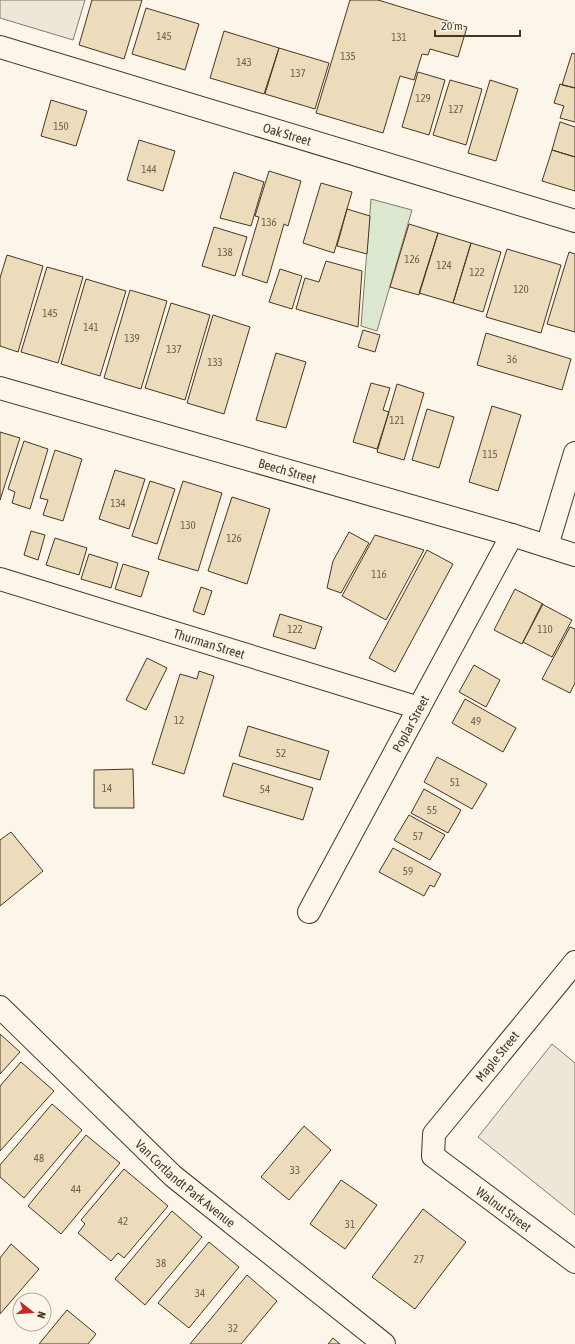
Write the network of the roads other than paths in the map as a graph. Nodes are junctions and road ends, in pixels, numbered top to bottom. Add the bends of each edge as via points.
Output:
1 (0, 47) edge
2 (575, 221) edge
3 (0, 388) edge
4 (575, 453) edge
5 (512, 535) junction
6 (548, 546) junction
7 (575, 556) edge
8 (0, 579) edge
9 (419, 708) junction
10 (309, 912) dead end
11 (575, 962) edge
12 (0, 1007) edge
13 (433, 1156) joint
14 (575, 1262) edge
15 (384, 1344) edge

1 - 2 street, Oak Street
3 - 5 street, Beech Street
4 - 6 street
5 - 6 street, Beech Street
5 - 9 street, Poplar Street
6 - 7 street, Beech Street
8 - 9 street, Thurman Street
9 - 10 street, Poplar Street
11 - 13 street, Maple Street via 434,1134
12 - 15 street, Van Cortlandt Park Avenue via 173,1176
13 - 14 street, Walnut Street

